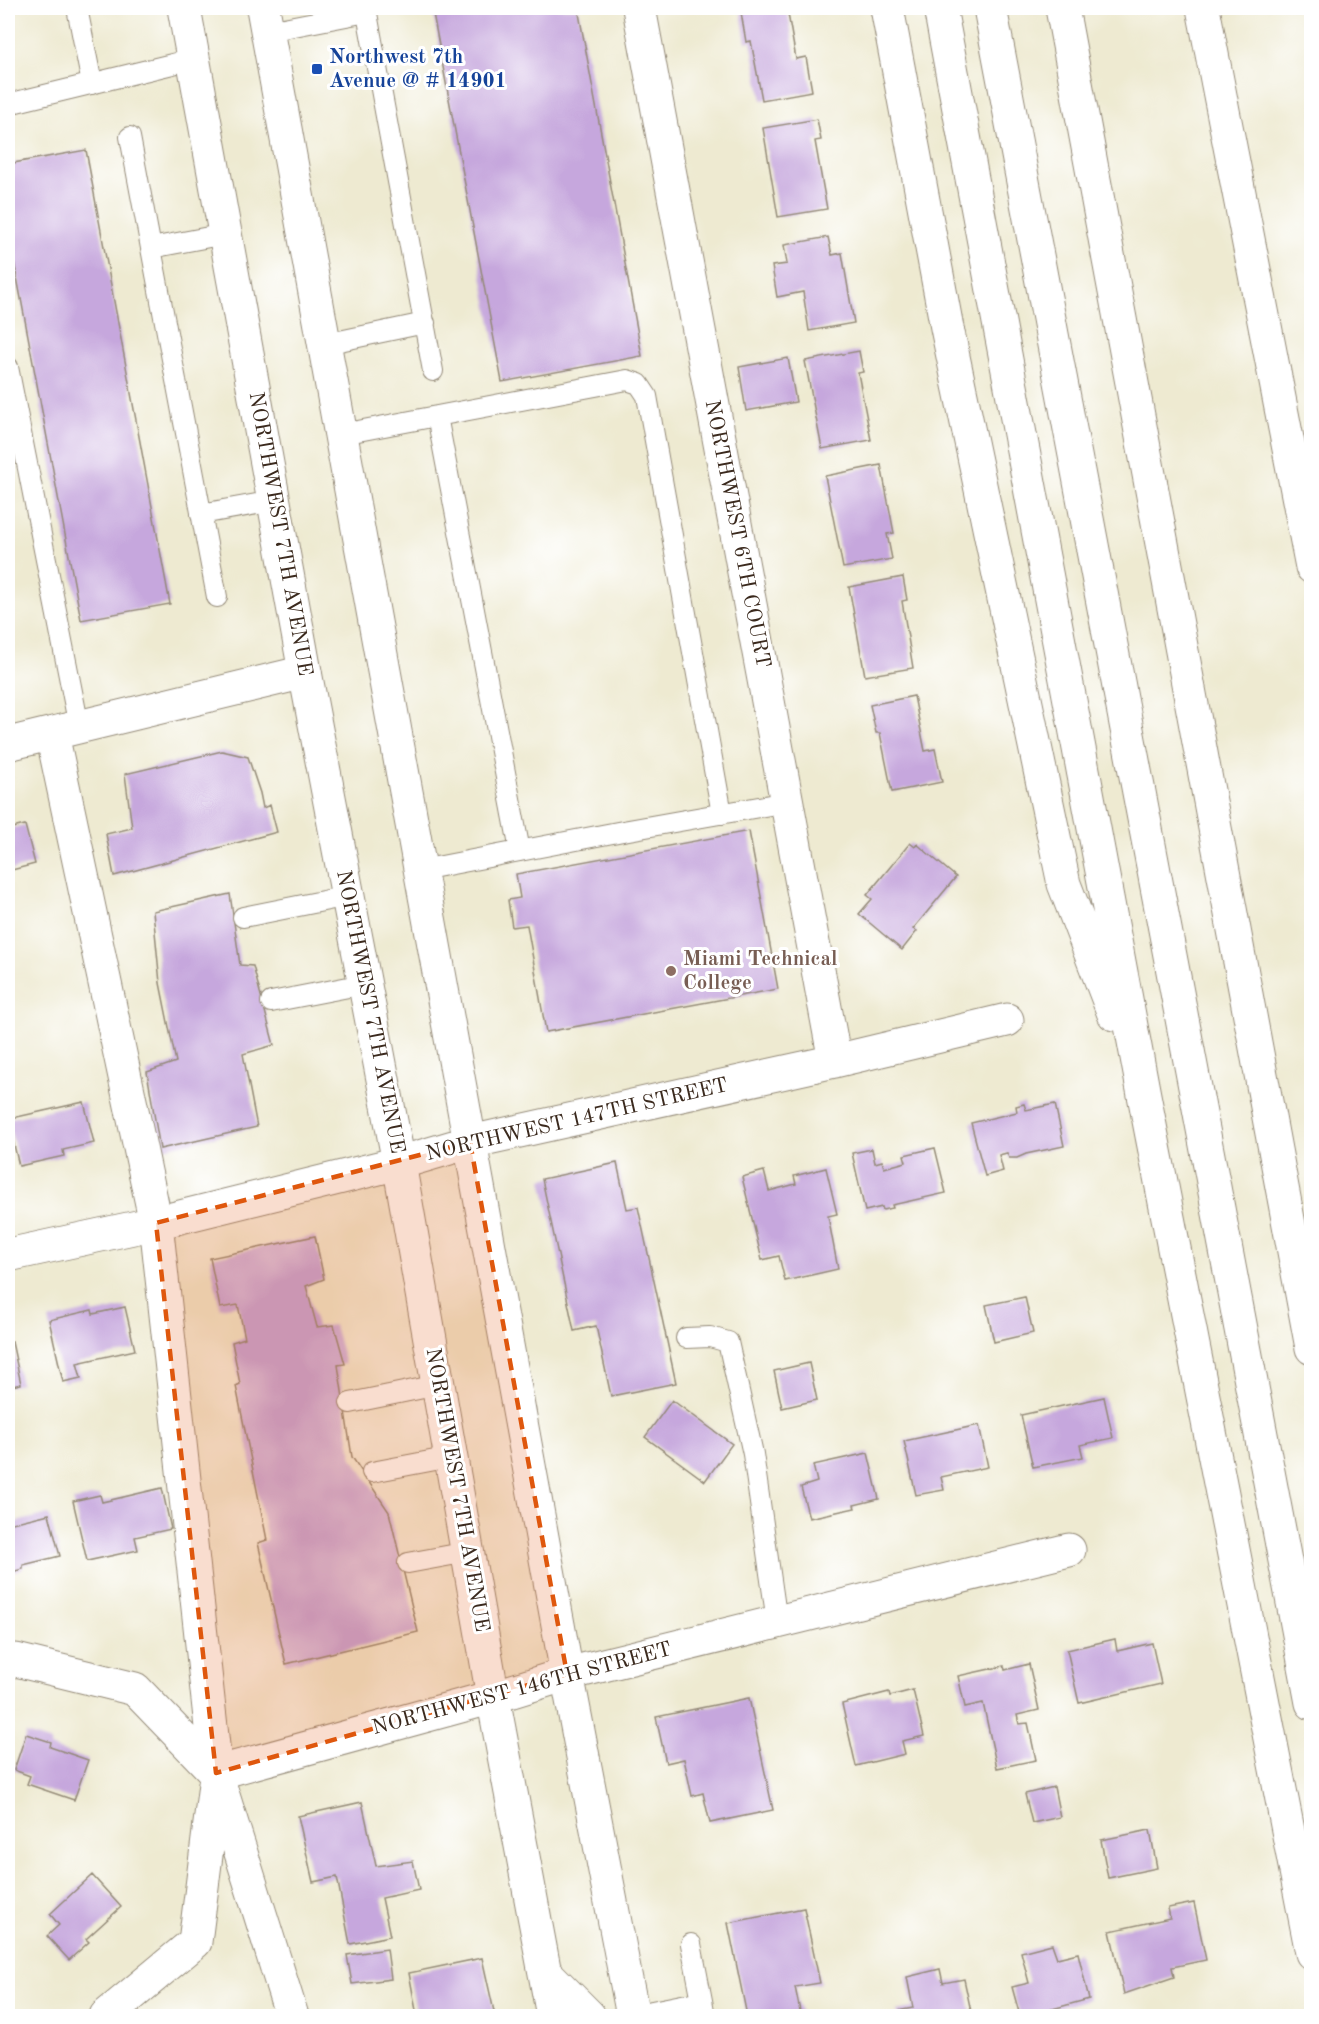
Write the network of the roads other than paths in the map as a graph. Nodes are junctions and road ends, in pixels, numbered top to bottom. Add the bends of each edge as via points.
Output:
1 (77, 8) edge
2 (184, 8) edge
3 (639, 8) edge
4 (886, 8) edge
5 (940, 8) edge
6 (990, 8) edge
7 (1203, 8) edge
8 (367, 10) edge
9 (1064, 14) edge
10 (266, 19) edge
11 (193, 59) junction
12 (92, 84) junction
13 (8, 104) edge
14 (130, 137) dead end
15 (225, 234) junction
16 (151, 248) junction
17 (425, 323) junction
18 (325, 344) junction
19 (8, 367) edge
20 (433, 371) dead end
21 (437, 416) junction
22 (342, 434) junction
23 (274, 501) junction
24 (201, 514) junction
25 (1311, 567) edge
26 (217, 597) dead end
27 (305, 672) junction
28 (65, 730) junction
29 (8, 744) edge
30 (787, 802) junction
31 (722, 814) junction
32 (520, 851) junction
33 (421, 870) junction
34 (348, 896) junction
35 (243, 917) dead end
36 (364, 984) junction
37 (271, 1002) dead end
38 (1007, 1020) dead end
39 (835, 1061) junction
40 (1144, 1095) junction
41 (470, 1142) junction
42 (399, 1163) junction
43 (156, 1223) junction
44 (8, 1255) edge
45 (686, 1338) dead end
46 (1311, 1348) edge
47 (438, 1385) junction
48 (350, 1402) dead end
49 (451, 1457) junction
50 (372, 1472) dead end
51 (1069, 1550) dead end
52 (468, 1552) junction
53 (408, 1563) dead end
54 (777, 1622) junction
55 (8, 1662) edge
56 (567, 1674) junction
57 (494, 1697) junction
58 (1311, 1703) edge
59 (216, 1773) junction
60 (691, 1944) dead end
61 (1311, 1953) edge
62 (544, 1972) junction
63 (704, 2009) edge
64 (106, 2016) edge
65 (292, 2016) edge
66 (553, 2016) edge
67 (589, 2016) edge
68 (632, 2016) edge

1 - 12 lane
2 - 11 main road, NORTHWEST 7TH AVENUE
3 - 30 main road, NORTHWEST 6TH COURT
4 - 40 main road via 947,328 1064,884
5 - 40 main road
6 - 58 main road
7 - 25 main road
8 - 10 lane
8 - 17 lane
9 - 46 main road
10 - 18 main road
11 - 12 lane
11 - 15 main road, NORTHWEST 7TH AVENUE
12 - 13 lane
14 - 16 lane
15 - 16 lane
15 - 23 main road, NORTHWEST 7TH AVENUE
16 - 24 lane
17 - 18 lane
17 - 20 lane
18 - 22 main road
19 - 28 lane
21 - 22 lane
21 - 31 lane via 627,380 639,384 647,396 654,432
21 - 32 lane
22 - 33 main road
23 - 24 lane
23 - 27 main road, NORTHWEST 7TH AVENUE
24 - 26 lane
27 - 28 main road
27 - 34 main road, NORTHWEST 7TH AVENUE
28 - 29 main road
28 - 43 main road
30 - 31 lane
30 - 39 main road, NORTHWEST 6TH COURT
31 - 32 lane
32 - 33 lane
33 - 41 main road
34 - 35 lane
34 - 36 main road, NORTHWEST 7TH AVENUE
36 - 37 lane
36 - 42 main road, NORTHWEST 7TH AVENUE
38 - 39 main road, NORTHWEST 147TH STREET
39 - 41 main road, NORTHWEST 147TH STREET
40 - 61 main road
41 - 42 main road, NORTHWEST 147TH STREET
41 - 56 main road
42 - 43 main road, NORTHWEST 147TH STREET
42 - 47 main road, NORTHWEST 7TH AVENUE
43 - 44 main road, NORTHWEST 147TH STREET
43 - 59 main road
45 - 54 lane via 710,1337 728,1342 753,1454
47 - 48 lane
47 - 49 main road, NORTHWEST 7TH AVENUE
49 - 50 lane
49 - 52 main road, NORTHWEST 7TH AVENUE
51 - 54 main road, NORTHWEST 146TH STREET
52 - 53 lane
52 - 57 main road, NORTHWEST 7TH AVENUE
54 - 56 main road, NORTHWEST 146TH STREET
55 - 59 main road via 16,1660 135,1689
56 - 57 main road, NORTHWEST 146TH STREET
56 - 68 main road
57 - 59 main road, NORTHWEST 146TH STREET
57 - 62 main road, NORTHWEST 7TH AVENUE
59 - 64 main road via 195,1942
59 - 65 main road
60 - 63 lane
62 - 66 main road, NORTHWEST 7TH AVENUE
62 - 67 main road
63 - 68 lane

